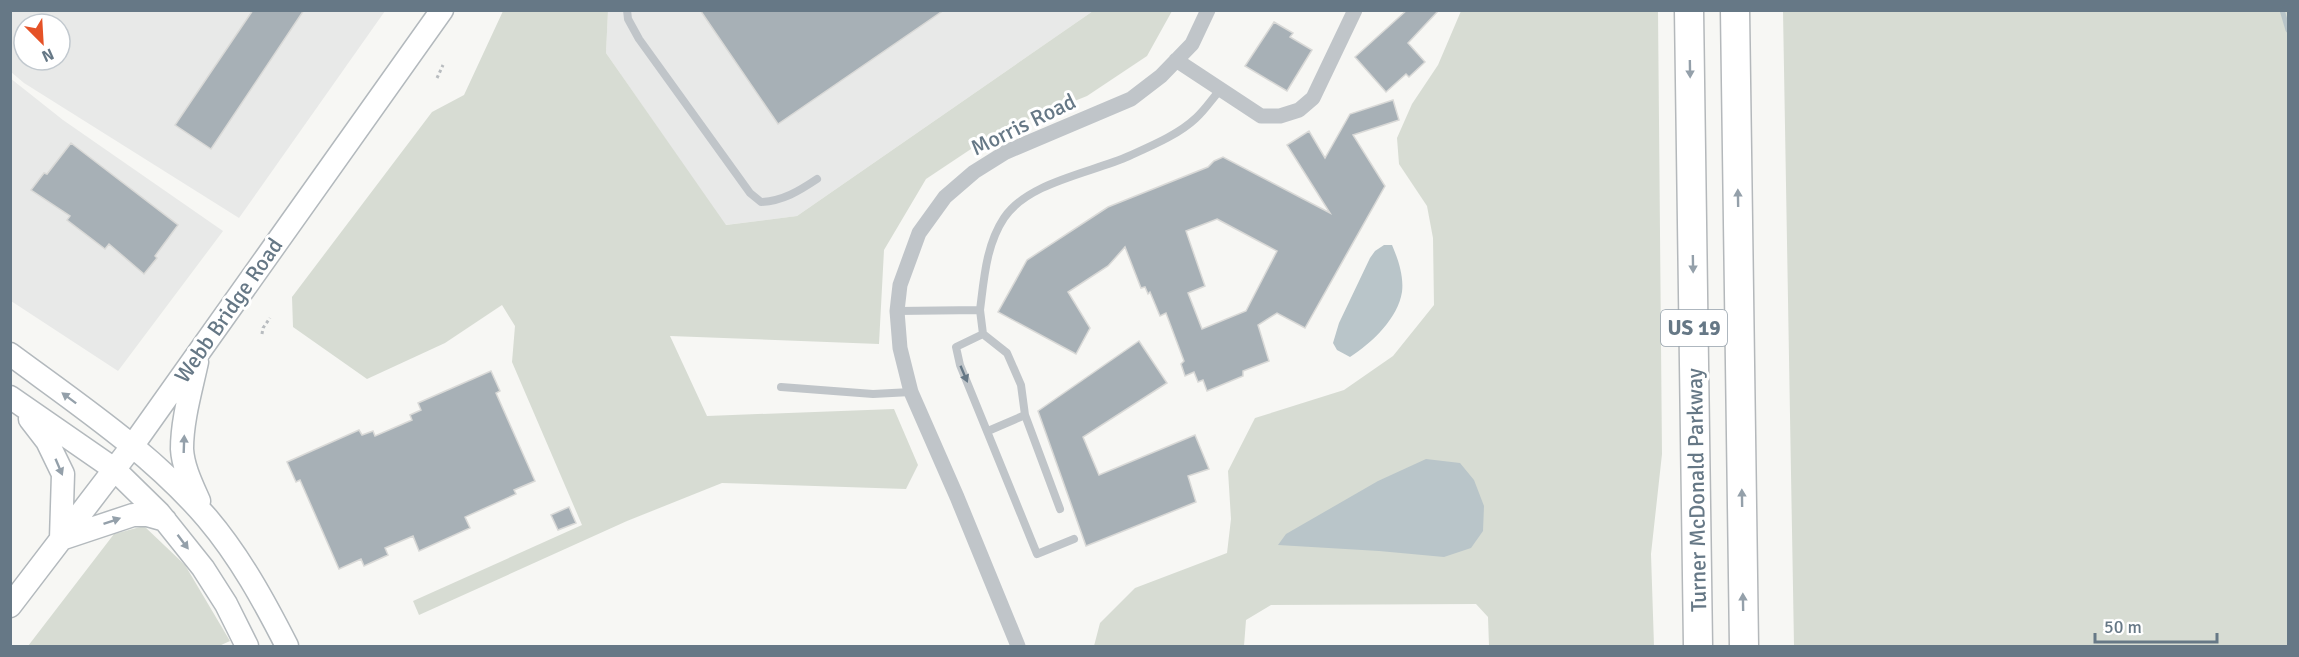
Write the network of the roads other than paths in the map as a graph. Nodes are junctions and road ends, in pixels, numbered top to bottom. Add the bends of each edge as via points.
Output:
1 (442, 10) edge
2 (627, 10) edge
3 (1208, 10) edge
4 (1354, 10) edge
5 (1689, 10) edge
6 (1735, 10) edge
7 (1176, 60) junction
8 (1220, 90) junction
9 (817, 179) dead end
10 (980, 310) junction
11 (897, 311) junction
12 (983, 334) junction
13 (199, 351) junction
14 (10, 354) edge
15 (781, 387) dead end
16 (911, 393) junction
17 (13, 399) edge
18 (1025, 415) junction
19 (988, 431) junction
20 (133, 445) junction
21 (114, 469) junction
22 (1060, 509) dead end
23 (208, 519) junction
24 (165, 520) junction
25 (1074, 539) dead end
26 (61, 540) junction
27 (10, 606) edge
28 (247, 646) edge
29 (287, 646) edge
30 (1018, 646) edge
31 (1698, 646) edge
32 (1744, 646) edge

1 - 13 street, Webb Bridge Road
2 - 9 lane via 639,39 750,193 761,202 775,202
3 - 7 street, Morris Road via 1192,44
4 - 8 street via 1313,98 1299,110 1261,116
5 -> 31 highway, Turner McDonald Parkway / US 19
32 -> 6 highway, Turner McDonald Parkway / US 19
7 - 8 street
7 - 11 street, Morris Road via 1131,99 1006,152 945,197 919,233 900,285
8 - 10 lane via 1197,118 1167,137 1022,200 1005,217 992,241
10 - 11 lane
10 - 12 lane
11 - 16 street, Morris Road via 900,348
12 - 18 lane via 1007,353 1021,385
12 -> 19 lane via 956,347
13 - 20 street, Webb Bridge Road
23 -> 13 street via 186,469 182,449
20 -> 14 street
15 - 16 lane
16 - 30 street, Morris Road
17 - 21 street
17 -> 26 street via 47,441 63,474
18 - 19 lane
18 - 22 lane
19 - 25 lane via 1037,554
20 - 21 street, Webb Bridge Road
20 - 23 street
21 - 24 street
21 - 26 street, Webb Bridge Road
23 - 29 street via 250,577
26 -> 24 street via 133,515
24 -> 28 street via 203,568
26 - 27 street, Webb Bridge Road

